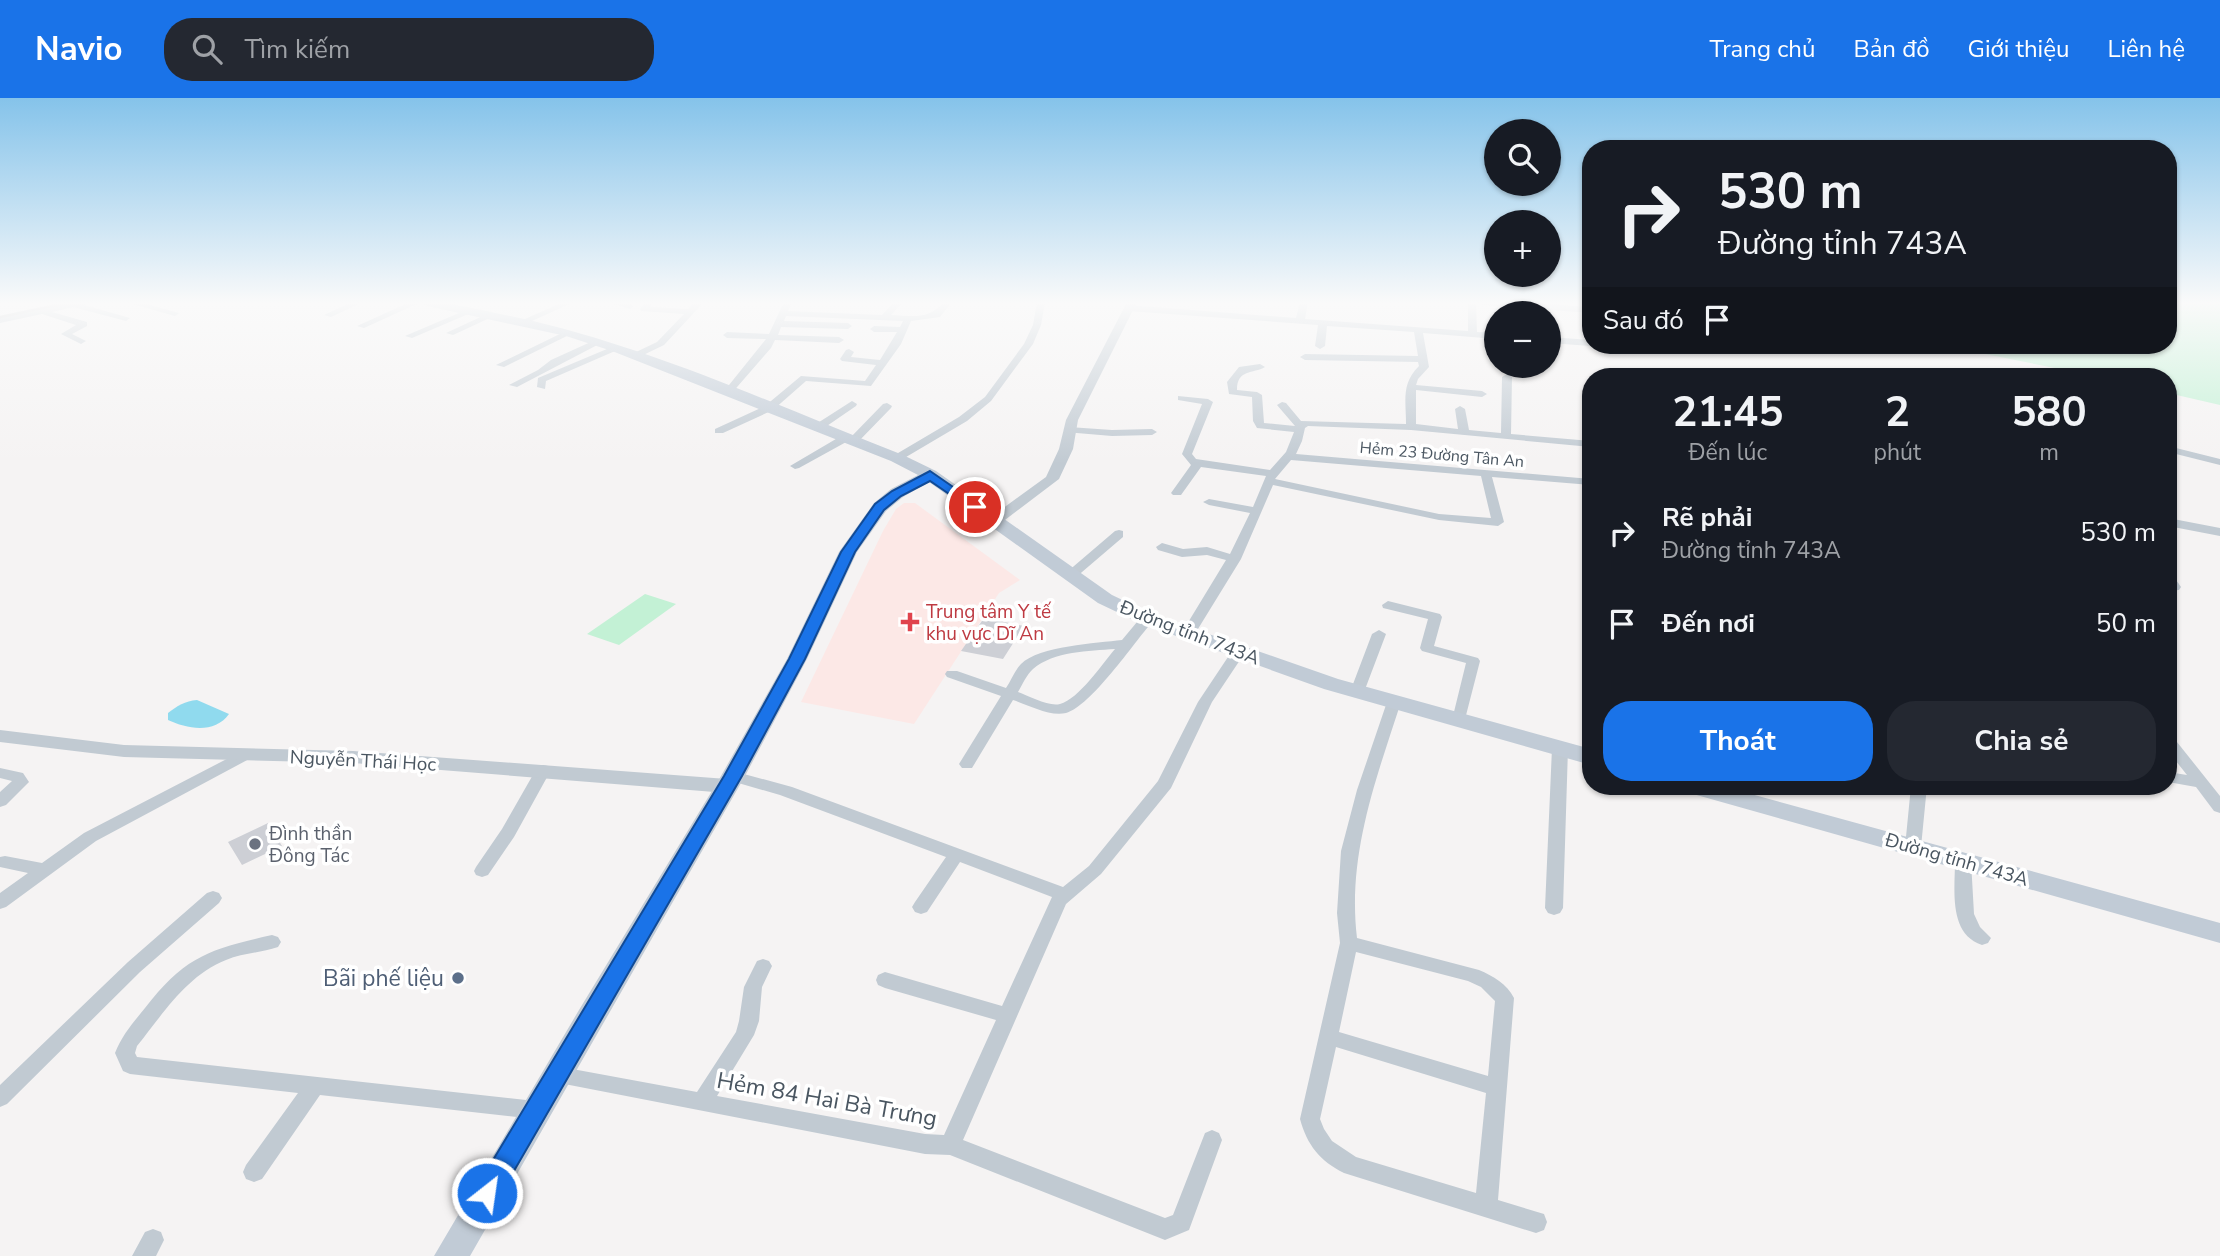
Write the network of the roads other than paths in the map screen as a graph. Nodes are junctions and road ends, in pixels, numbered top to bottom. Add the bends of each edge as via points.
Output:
1 (520, 356) edge
2 (567, 356) edge
3 (598, 356) edge
4 (640, 356) edge
5 (759, 356) edge
6 (847, 356) edge
7 (887, 356) edge
8 (1019, 356) edge
9 (1105, 356) edge
10 (1388, 356) edge
11 (1305, 357) dead end
12 (1422, 359) junction
13 (883, 363) junction
14 (501, 365) dead end
15 (1260, 367) dead end
16 (1507, 378) edge
17 (514, 385) dead end
18 (542, 387) dead end
19 (1411, 387) junction
20 (728, 392) junction
21 (1482, 394) dead end
22 (1181, 398) dead end
23 (852, 404) dead end
24 (1282, 405) dead end
25 (887, 407) dead end
26 (769, 408) junction
27 (1460, 409) dead end
28 (1411, 427) junction
29 (817, 428) junction
30 (1300, 428) junction
31 (1069, 430) junction
32 (719, 431) dead end
33 (1152, 432) dead end
34 (1464, 433) junction
35 (1506, 437) junction
36 (849, 440) junction
37 (1582, 443) edge
38 (2177, 452) edge
39 (1291, 457) junction
40 (897, 458) junction
41 (2220, 462) edge
42 (1197, 464) junction
43 (795, 466) dead end
44 (1486, 474) junction
45 (930, 475) junction
46 (1270, 477) junction
47 (1582, 481) edge
48 (1177, 493) dead end
49 (1209, 502) dead end
50 (1256, 511) junction
51 (996, 520) junction
52 (2177, 524) edge
53 (2220, 533) edge
54 (1119, 534) dead end
55 (1162, 547) dead end
56 (1235, 559) junction
57 (1071, 575) junction
58 (1388, 605) dead end
59 (1147, 619) junction
60 (1188, 634) junction
61 (1379, 634) dead end
62 (1127, 644) junction
63 (1239, 651) junction
64 (952, 674) dead end
65 (1357, 692) junction
66 (1010, 693) junction
67 (1394, 702) junction
68 (1459, 720) junction
69 (1, 737) edge
70 (1560, 748) junction
71 (2177, 751) edge
72 (246, 754) junction
73 (1582, 754) edge
74 (967, 764) dead end
75 (543, 770) junction
76 (0, 773) edge
77 (2177, 779) edge
78 (730, 781) junction
79 (2203, 783) junction
80 (1726, 795) edge
81 (1918, 795) edge
82 (0, 800) edge
83 (2220, 807) edge
84 (1913, 847) junction
85 (957, 854) junction
86 (1963, 861) junction
87 (5, 862) dead end
88 (42, 869) junction
89 (482, 871) dead end
90 (1063, 894) junction
91 (213, 898) dead end
92 (0, 902) edge
93 (921, 907) dead end
94 (1554, 908) dead end
95 (2220, 933) edge
96 (1982, 938) dead end
97 (272, 942) dead end
98 (1349, 943) junction
99 (763, 966) dead end
100 (885, 980) dead end
101 (1007, 1015) junction
102 (1329, 1037) junction
103 (556, 1074) junction
104 (314, 1087) junction
105 (1497, 1087) junction
106 (0, 1098) edge
107 (702, 1102) junction
108 (535, 1110) junction
109 (1212, 1140) dead end
110 (950, 1145) junction
111 (254, 1172) dead end
112 (1486, 1207) junction
113 (1536, 1222) dead end
114 (451, 1256) edge

1 - 14 street
2 - 17 street
3 - 18 street via 541,380
4 - 20 main road, Đường tỉnh 743A
5 - 20 street
6 - 13 street
7 - 13 street
8 - 40 street via 988,399
9 - 31 street
10 - 12 street
11 - 12 street
12 - 19 street via 1424,367 1416,372
13 - 26 street via 868,384 804,379
15 - 30 street via 1242,369 1232,382 1232,392 1257,395 1261,426
16 - 35 street
19 - 21 street
19 - 28 street
20 - 26 main road, Đường tỉnh 743A
22 - 42 street via 1208,402 1187,454
23 - 29 street
24 - 30 street
25 - 36 street
26 - 29 main road, Đường tỉnh 743A
26 - 32 street
27 - 34 street
28 - 30 street via 1321,422
28 - 34 street
29 - 36 main road, Đường tỉnh 743A
30 - 39 street
31 - 33 street
31 - 51 street via 1066,449 1052,478
34 - 35 street
35 - 37 street
36 - 40 main road, Đường tỉnh 743A
36 - 43 street
38 - 41 street
39 - 44 street, Hẻm 23 Đường Tân An
39 - 46 street
40 - 45 main road, Đường tỉnh 743A
42 - 46 street
42 - 48 street
44 - 46 street via 1498,522 1439,517
44 - 47 street, Hẻm 23 Đường Tân An
45 - 51 main road, Đường tỉnh 743A
45 - 78 main road via 880,507 861,532
46 - 50 street
49 - 50 street via 1230,500
50 - 56 street
51 - 57 main road, Đường tỉnh 743A
52 - 53 street
54 - 57 street
55 - 56 street
56 - 60 street
57 - 59 main road, Đường tỉnh 743A via 1105,599
58 - 68 street via 1435,617 1427,648 1473,661
59 - 60 main road, Đường tỉnh 743A
59 - 62 street
60 - 63 main road, Đường tỉnh 743A
61 - 65 street
62 - 66 street via 1080,648 1041,658 1026,667
62 - 66 street via 1068,707 1050,708
63 - 65 main road, Đường tỉnh 743A
63 - 90 street via 1205,702 1165,784 1095,870
64 - 66 street
65 - 67 main road, Đường tỉnh 743A
66 - 74 street
67 - 68 main road, Đường tỉnh 743A
67 - 98 street via 1350,847 1345,925
68 - 70 main road, Đường tỉnh 743A
69 - 72 street, Nguyễn Thái Học via 124,751
70 - 73 main road, Đường tỉnh 743A
70 - 94 street
71 - 79 street
72 - 75 street, Nguyễn Thái Học
72 - 88 street via 90,836
75 - 78 street, Nguyễn Thái Học
75 - 89 street
76 - 82 street via 21,782
77 - 79 street
78 - 85 street via 786,792
78 - 103 main road
79 - 83 street
80 - 84 main road, Đường tỉnh 743A
81 - 84 street
84 - 86 main road, Đường tỉnh 743A
85 - 90 street
85 - 93 street
86 - 95 main road, Đường tỉnh 743A
86 - 96 street via 1965,918
87 - 88 street
88 - 92 street
90 - 101 street, Hẻm 84 Hai Bà Trưng
91 - 106 street via 134,967
97 - 104 street via 220,954 197,966 129,1042 127,1059 130,1065
98 - 102 street
98 - 105 street via 1472,975 1500,990 1505,998
99 - 107 street via 753,987 744,1035
100 - 101 street
101 - 110 street, Hẻm 84 Hai Bà Trưng
102 - 105 street
102 - 112 street via 1311,1119 1322,1147 1352,1166
103 - 107 street, Hẻm 84 Hai Bà Trưng
103 - 108 main road
104 - 108 street
104 - 111 street
105 - 112 street
107 - 110 street, Hẻm 84 Hai Bà Trưng
108 - 114 main road
109 - 110 street via 1181,1222 1165,1229
112 - 113 street

